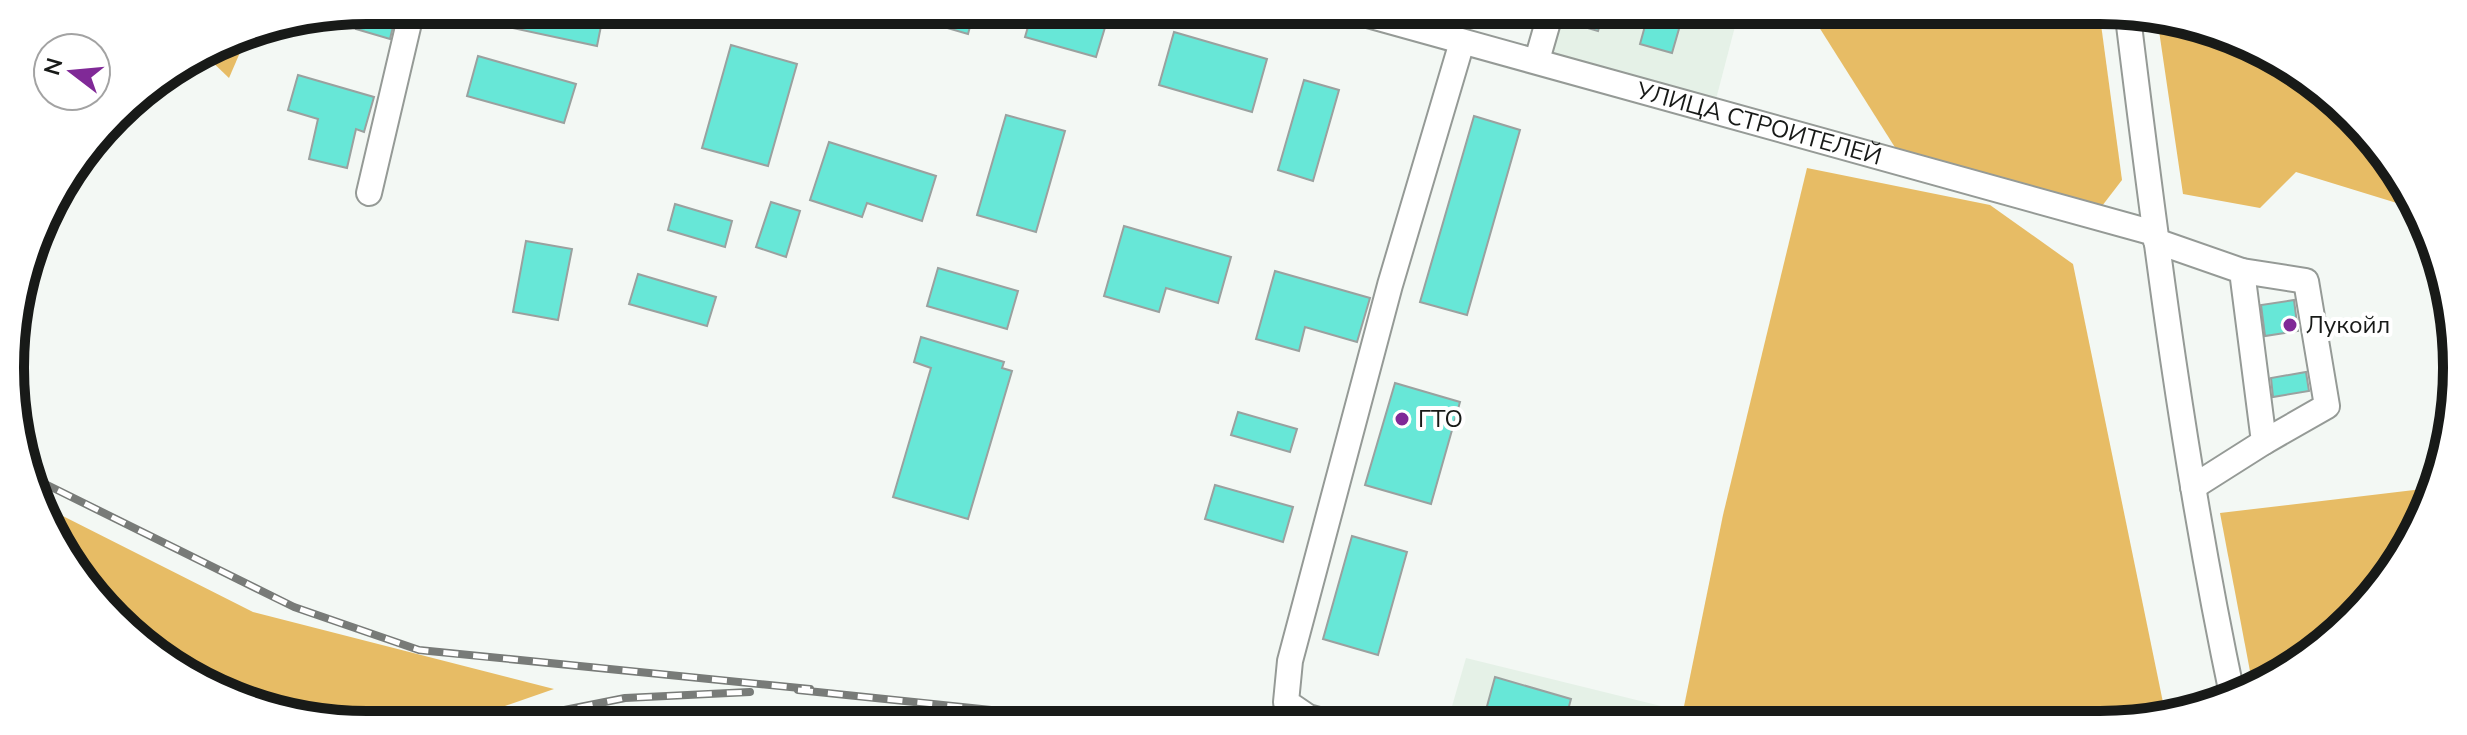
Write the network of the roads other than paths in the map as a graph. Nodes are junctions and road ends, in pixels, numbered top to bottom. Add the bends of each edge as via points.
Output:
1 (409, 24) edge
2 (1399, 24) edge
3 (1547, 24) edge
4 (2129, 26) edge
5 (1462, 42) junction
6 (1537, 60) junction
7 (369, 193) dead end
8 (2155, 237) junction
9 (2242, 271) junction
10 (2264, 442) junction
11 (2193, 487) junction
12 (2230, 685) edge
13 (1299, 711) edge

1 - 7 street
2 - 5 street, УЛИЦА СТРОИТЕЛЕЙ
3 - 6 street
4 - 8 street
5 - 6 street, УЛИЦА СТРОИТЕЛЕЙ
5 - 13 street via 1390,285 1290,661 1286,702
6 - 8 street, УЛИЦА СТРОИТЕЛЕЙ
8 - 9 street, УЛИЦА СТРОИТЕЛЕЙ
8 - 11 street
9 - 10 street
9 - 10 street, УЛИЦА СТРОИТЕЛЕЙ via 2306,281 2327,406
10 - 11 street
11 - 12 street

